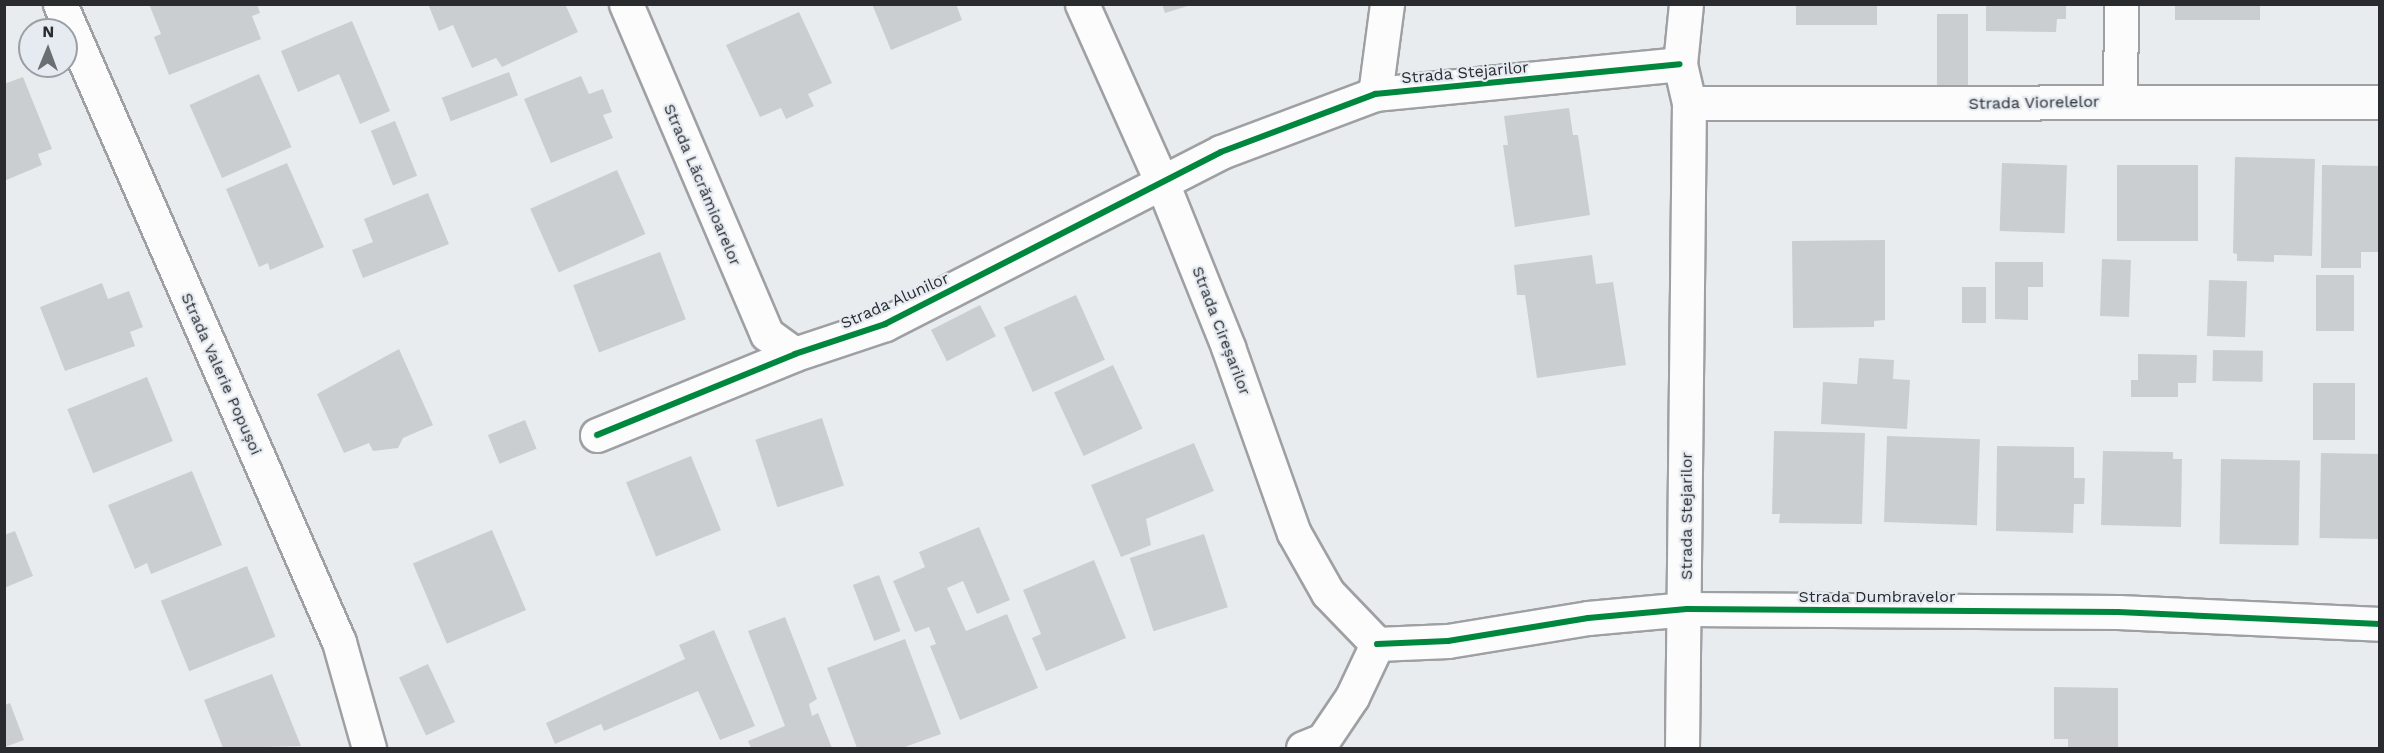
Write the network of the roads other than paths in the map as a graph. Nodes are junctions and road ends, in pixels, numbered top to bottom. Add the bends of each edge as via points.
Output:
1 (60, 4) edge
2 (626, 4) edge
3 (1082, 4) edge
4 (1387, 4) edge
5 (1686, 4) edge
6 (2121, 4) edge
7 (1680, 64) junction
8 (1375, 94) junction
9 (2120, 101) junction
10 (2379, 102) edge
11 (1689, 103) junction
12 (1163, 185) junction
13 (795, 354) junction
14 (597, 435) dead end
15 (1687, 609) junction
16 (2379, 624) edge
17 (1377, 644) junction
18 (369, 748) edge
19 (1303, 748) edge
20 (1682, 748) edge

1 - 18 street, Strada Valerie Popușoi via 339,642
2 - 13 street, Strada Lăcrămioarelor via 767,334
3 - 12 street, Strada Cireșarilor
4 - 8 street
5 - 7 street, Strada Stejarilor
6 - 9 street
7 - 8 street, Strada Stejarilor
7 - 11 street, Strada Stejarilor
8 - 12 street, Strada Stejarilor via 1221,152
9 - 10 street, Strada Viorelelor
9 - 11 street, Strada Viorelelor
11 - 15 street, Strada Stejarilor
12 - 13 street, Strada Alunilor via 885,324
12 - 17 street, Strada Cireșarilor via 1228,347 1294,532 1328,593
13 - 14 street, Strada Alunilor
15 - 16 street, Strada Dumbravelor via 2118,612
15 - 17 street, Strada Dumbravelor via 1588,618 1448,641
15 - 20 street, Strada Stejarilor
17 - 19 street via 1347,706 1323,740

